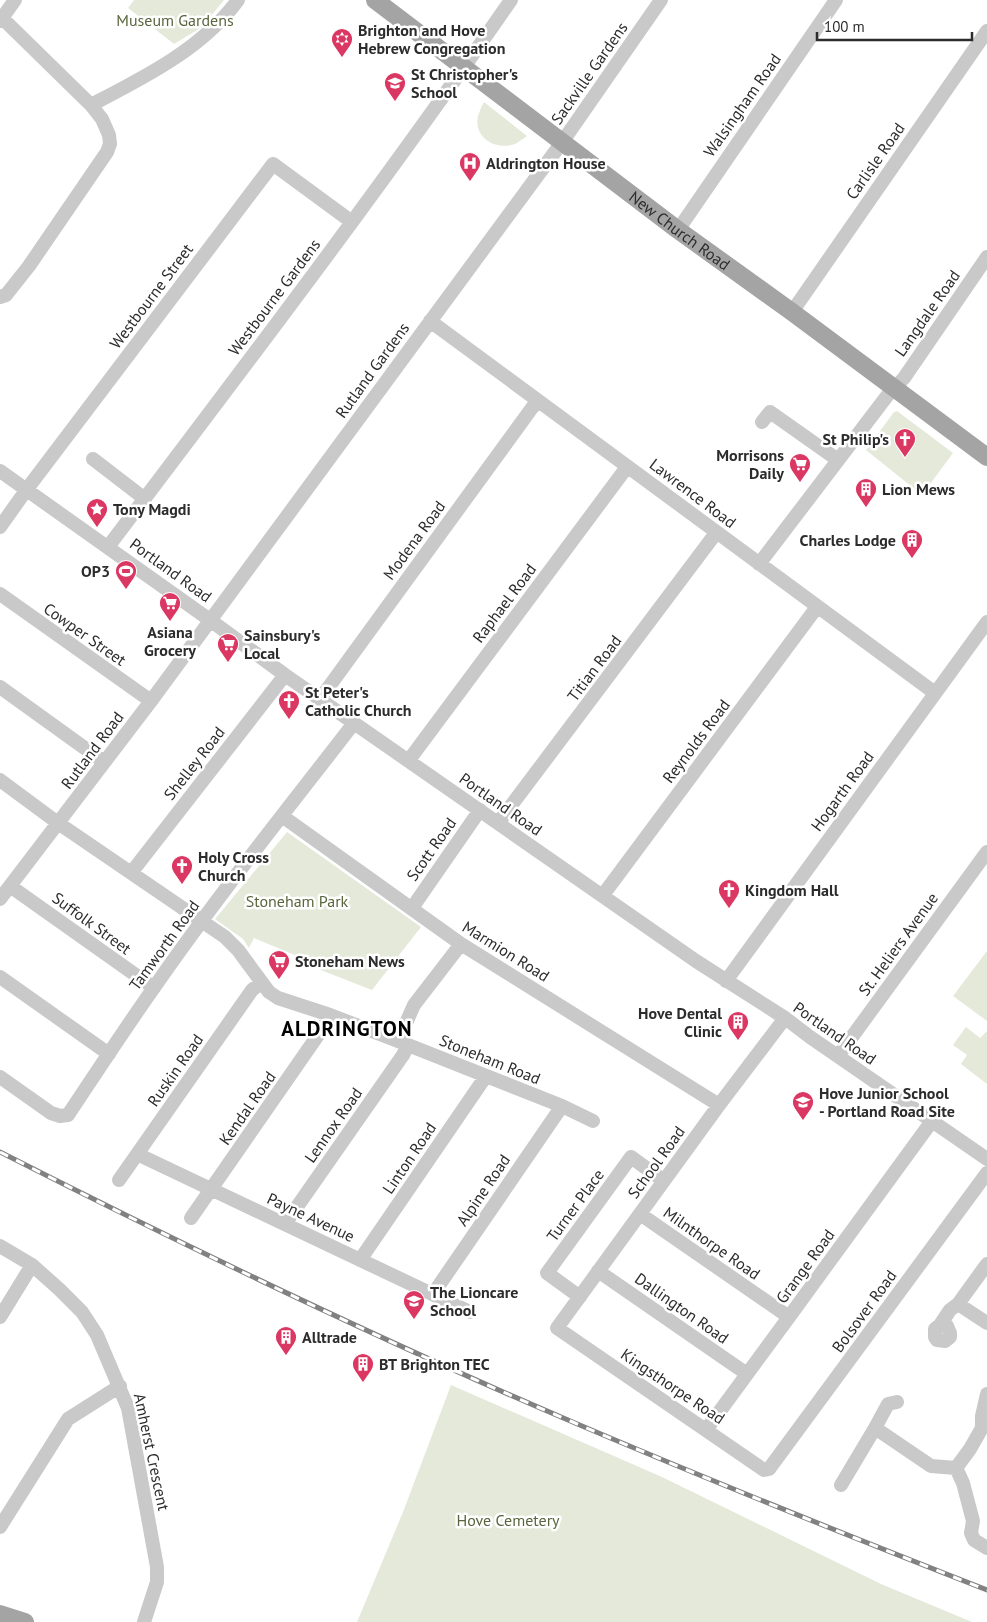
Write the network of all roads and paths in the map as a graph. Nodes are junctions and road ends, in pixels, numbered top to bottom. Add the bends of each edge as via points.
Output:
1 (15, 0) edge
2 (238, 0) edge
3 (375, 0) edge
4 (511, 0) edge
5 (660, 0) edge
6 (836, 0) edge
7 (1, 18) edge
8 (987, 31) edge
9 (465, 67) junction
10 (91, 106) junction
11 (563, 142) junction
12 (352, 222) junction
13 (678, 230) junction
14 (987, 257) edge
15 (0, 297) edge
16 (792, 312) junction
17 (430, 321) junction
18 (895, 388) junction
19 (537, 401) junction
20 (762, 422) dead end
21 (985, 453) edge
22 (93, 459) dead end
23 (838, 460) junction
24 (627, 467) junction
25 (0, 471) edge
26 (26, 489) junction
27 (144, 499) junction
28 (0, 527) edge
29 (716, 533) junction
30 (108, 547) junction
31 (759, 564) junction
32 (0, 594) edge
33 (817, 608) junction
34 (210, 620) junction
35 (987, 622) edge
36 (285, 675) junction
37 (0, 687) edge
38 (935, 693) junction
39 (320, 699) junction
40 (151, 702) junction
41 (354, 723) junction
42 (409, 760) junction
43 (104, 762) junction
44 (0, 780) edge
45 (480, 810) junction
46 (282, 816) junction
47 (58, 823) junction
48 (498, 823) junction
49 (987, 852) edge
50 (131, 873) junction
51 (10, 886) junction
52 (603, 895) junction
53 (0, 899) edge
54 (412, 908) junction
55 (202, 922) junction
56 (461, 944) junction
57 (0, 977) edge
58 (726, 981) junction
59 (261, 982) junction
60 (154, 988) junction
61 (330, 1015) junction
62 (785, 1018) junction
63 (403, 1043) junction
64 (109, 1054) junction
65 (838, 1056) junction
66 (486, 1076) junction
67 (0, 1077) edge
68 (719, 1105) junction
69 (562, 1106) junction
70 (593, 1121) dead end
71 (932, 1121) junction
72 (137, 1154) junction
73 (987, 1159) edge
74 (987, 1173) edge
75 (119, 1180) dead end
76 (664, 1181) junction
77 (212, 1190) junction
78 (640, 1214) junction
79 (191, 1218) dead end
80 (285, 1224) junction
81 (0, 1246) edge
82 (360, 1260) junction
83 (987, 1264) edge
84 (32, 1265) junction
85 (598, 1271) junction
86 (434, 1294) junction
87 (580, 1296) junction
88 (958, 1304) junction
89 (470, 1312) dead end
90 (0, 1317) edge
91 (789, 1317) junction
92 (987, 1323) edge
93 (940, 1325) dead end
94 (557, 1328) joint
95 (747, 1374) junction
96 (120, 1386) junction
97 (987, 1394) edge
98 (897, 1402) dead end
99 (875, 1428) junction
100 (985, 1429) edge
101 (706, 1430) junction
102 (956, 1468) junction
103 (769, 1470) joint
104 (841, 1485) dead end
105 (0, 1527) edge
106 (987, 1548) edge
107 (0, 1614) edge
108 (25, 1622) edge
109 (144, 1622) edge

1 - 7 street
2 - 10 street via 218,24 178,56
3 - 9 main road, New Church Road
4 - 9 street, Westbourne Gardens
5 - 11 street, Sackville Gardens
6 - 13 street, Walsingham Road
7 - 10 street
8 - 16 street, Carlisle Road
9 - 11 main road, New Church Road
9 - 12 street, Westbourne Gardens
10 - 15 street via 109,135 107,152 29,266 6,295
11 - 13 main road, New Church Road
11 - 17 street, Rutland Gardens
12 - 26 street, Westbourne Street via 273,164
12 - 27 street, Westbourne Gardens
13 - 16 main road, New Church Road
14 - 18 street, Langdale Road
16 - 18 main road, New Church Road
17 - 19 street, Lawrence Road
17 - 34 street, Rutland Gardens
18 - 21 main road, New Church Road
18 - 23 street, Langdale Road
19 - 24 street, Lawrence Road
19 - 39 street, Modena Road
20 - 23 street via 770,412
22 - 27 street
23 - 31 street, Langdale Road
24 - 29 street, Lawrence Road
24 - 42 street, Raphael Road
25 - 26 street, Portland Road
26 - 28 street, Westbourne Street
26 - 30 street, Portland Road
27 - 30 street, Westbourne Gardens
29 - 31 street, Lawrence Road
29 - 48 street, Titian Road
30 - 34 street, Portland Road
31 - 33 street, Lawrence Road
32 - 40 street, Cowper Street
33 - 38 street, Lawrence Road
33 - 52 street, Reynolds Road
34 - 36 street, Portland Road
34 - 40 street, Rutland Road
35 - 38 street, Hogarth Road
36 - 39 street, Portland Road
36 - 50 street, Shelley Road
37 - 43 street
38 - 58 street, Hogarth Road
39 - 41 street, Portland Road
40 - 43 street, Rutland Road
41 - 42 street, Portland Road
41 - 46 street, Tamworth Road
42 - 45 street, Portland Road
43 - 47 street, Rutland Road
44 - 47 street, Stoneham Road
45 - 48 street, Portland Road
45 - 54 street, Scott Road
46 - 54 street, Marmion Road
46 - 55 street, Tamworth Road
47 - 50 street, Stoneham Road
47 - 51 street, Rutland Road
48 - 52 street, Portland Road
49 - 65 street, St. Heliers Avenue
50 - 55 street, Stoneham Road
51 - 53 street, Rutland Road
51 - 60 street, Suffolk Street
52 - 58 street, Portland Road
54 - 56 street, Marmion Road
55 - 59 street, Stoneham Road via 238,950
55 - 60 street, Tamworth Road
56 - 63 street, Lennox Road via 414,1005
56 - 68 street, Marmion Road
57 - 64 street
58 - 62 street, Portland Road
59 - 61 street, Stoneham Road via 278,998
59 - 72 street, Ruskin Road via 252,990
60 - 64 street, Tamworth Road
61 - 63 street, Stoneham Road
61 - 77 street, Kendal Road
62 - 65 street, Portland Road
62 - 68 street, School Road
63 - 66 street, Stoneham Road
63 - 80 street, Lennox Road via 403,1055
64 - 67 street, Tamworth Road via 68,1114 60,1116 51,1114
65 - 71 street, Portland Road
66 - 69 street, Stoneham Road
66 - 82 street, Linton Road
68 - 76 street, School Road
69 - 70 street, Stoneham Road
69 - 86 street, Alpine Road
71 - 73 street, Portland Road
71 - 91 street, Grange Road
72 - 75 street, Ruskin Road
72 - 77 street, Payne Avenue
74 - 103 street, Bolsover Road
76 - 78 street, School Road
76 - 87 street, Turner Place via 631,1157 547,1273
77 - 79 street, Kendal Road
77 - 80 street, Payne Avenue
78 - 85 street, School Road
78 - 91 street, Milnthorpe Road
80 - 82 street, Payne Avenue
81 - 84 street, Amherst Crescent
82 - 86 street, Payne Avenue
83 - 88 street
84 - 90 street
84 - 96 street, Amherst Crescent via 82,1312 97,1335
85 - 87 street, School Road
85 - 95 street, Dallington Road
86 - 89 street, Payne Avenue
87 - 94 street, School Road
88 - 92 street
88 - 93 street
91 - 95 street, Grange Road
94 - 101 street, Kingsthorpe Road
95 - 101 street, Grange Road
96 - 105 street via 68,1419
96 - 109 street, Amherst Crescent via 128,1408 157,1567 157,1582
97 - 100 street via 982,1416
98 - 99 street via 888,1404
99 - 102 street via 931,1466
99 - 104 street
100 - 102 street
101 - 103 street, Kingsthorpe Road via 764,1470
102 - 106 street via 973,1521 971,1533 974,1540
107 - 108 main road

